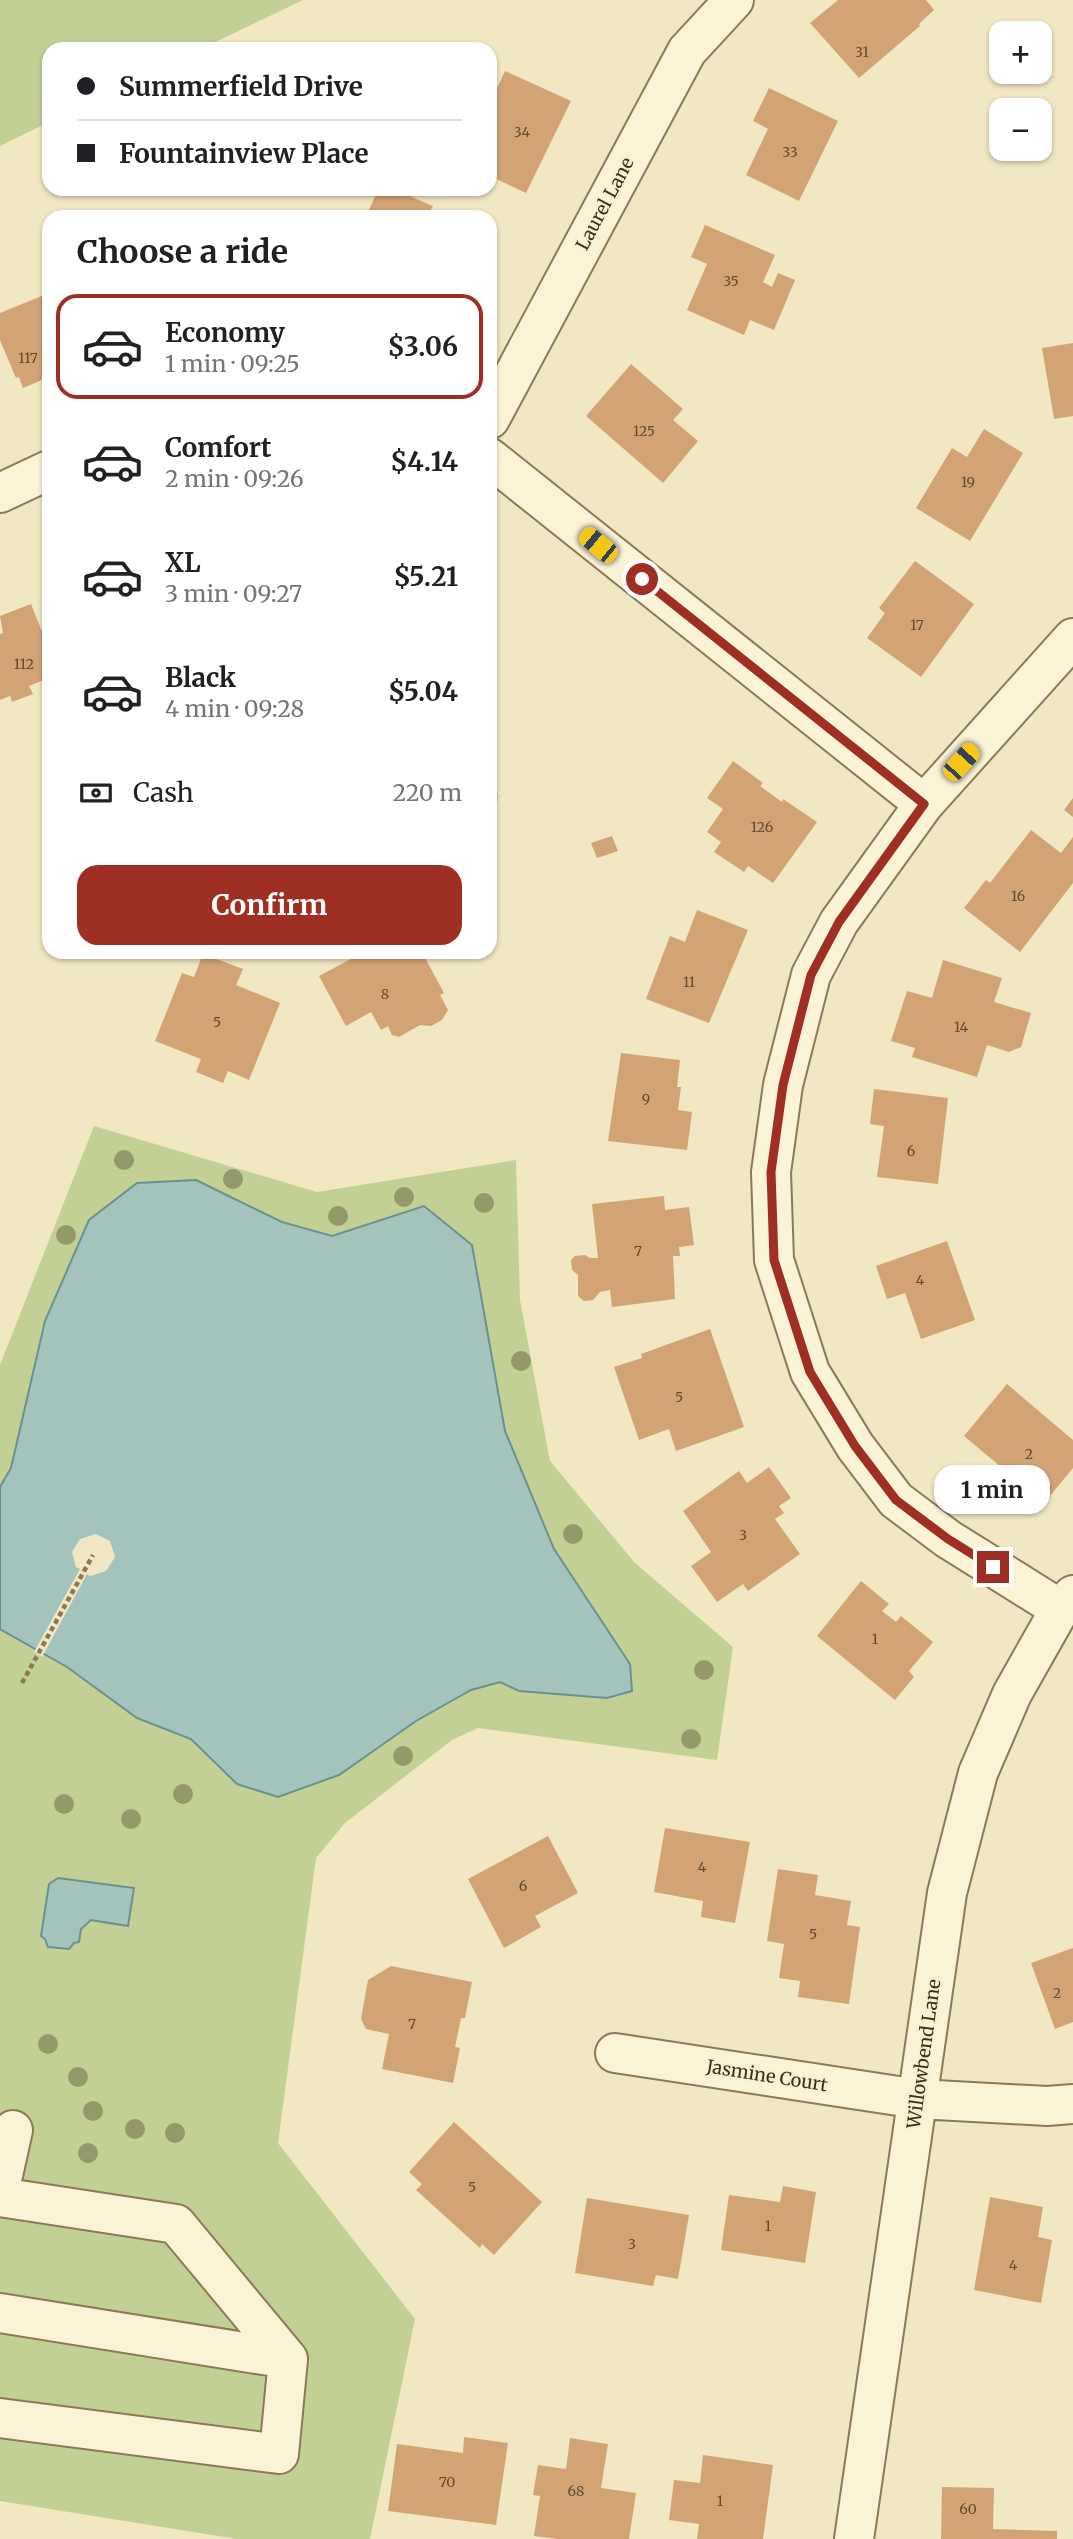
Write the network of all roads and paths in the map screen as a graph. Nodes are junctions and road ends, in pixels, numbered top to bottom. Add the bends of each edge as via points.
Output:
1 (734, 0) edge
2 (497, 406) edge
3 (497, 464) edge
4 (42, 473) edge
5 (0, 493) edge
6 (1073, 638) edge
7 (924, 804) junction
8 (93, 1555) dead end
9 (1066, 1602) edge
10 (22, 1683) dead end
11 (615, 2053) dead end
12 (918, 2099) junction
13 (1073, 2104) edge
14 (13, 2130) dead end
15 (0, 2189) edge
16 (0, 2197) edge
17 (0, 2313) edge
18 (288, 2359) junction
19 (0, 2418) edge
20 (854, 2539) edge

1 - 2 street, Laurel Lane via 687,51
3 - 7 street
4 - 5 street
6 - 7 street
7 - 9 street via 839,922 811,975 783,1085 771,1172 774,1260 810,1372 855,1446 896,1500 948,1539
8 - 10 path
9 - 12 street, Willowbend Lane via 1012,1694 978,1773 947,1893
11 - 12 street, Jasmine Court
12 - 13 street, Jasmine Court
12 - 20 street, Willowbend Lane
14 - 15 street
16 - 18 street via 176,2224
17 - 18 street
18 - 19 street via 279,2454

